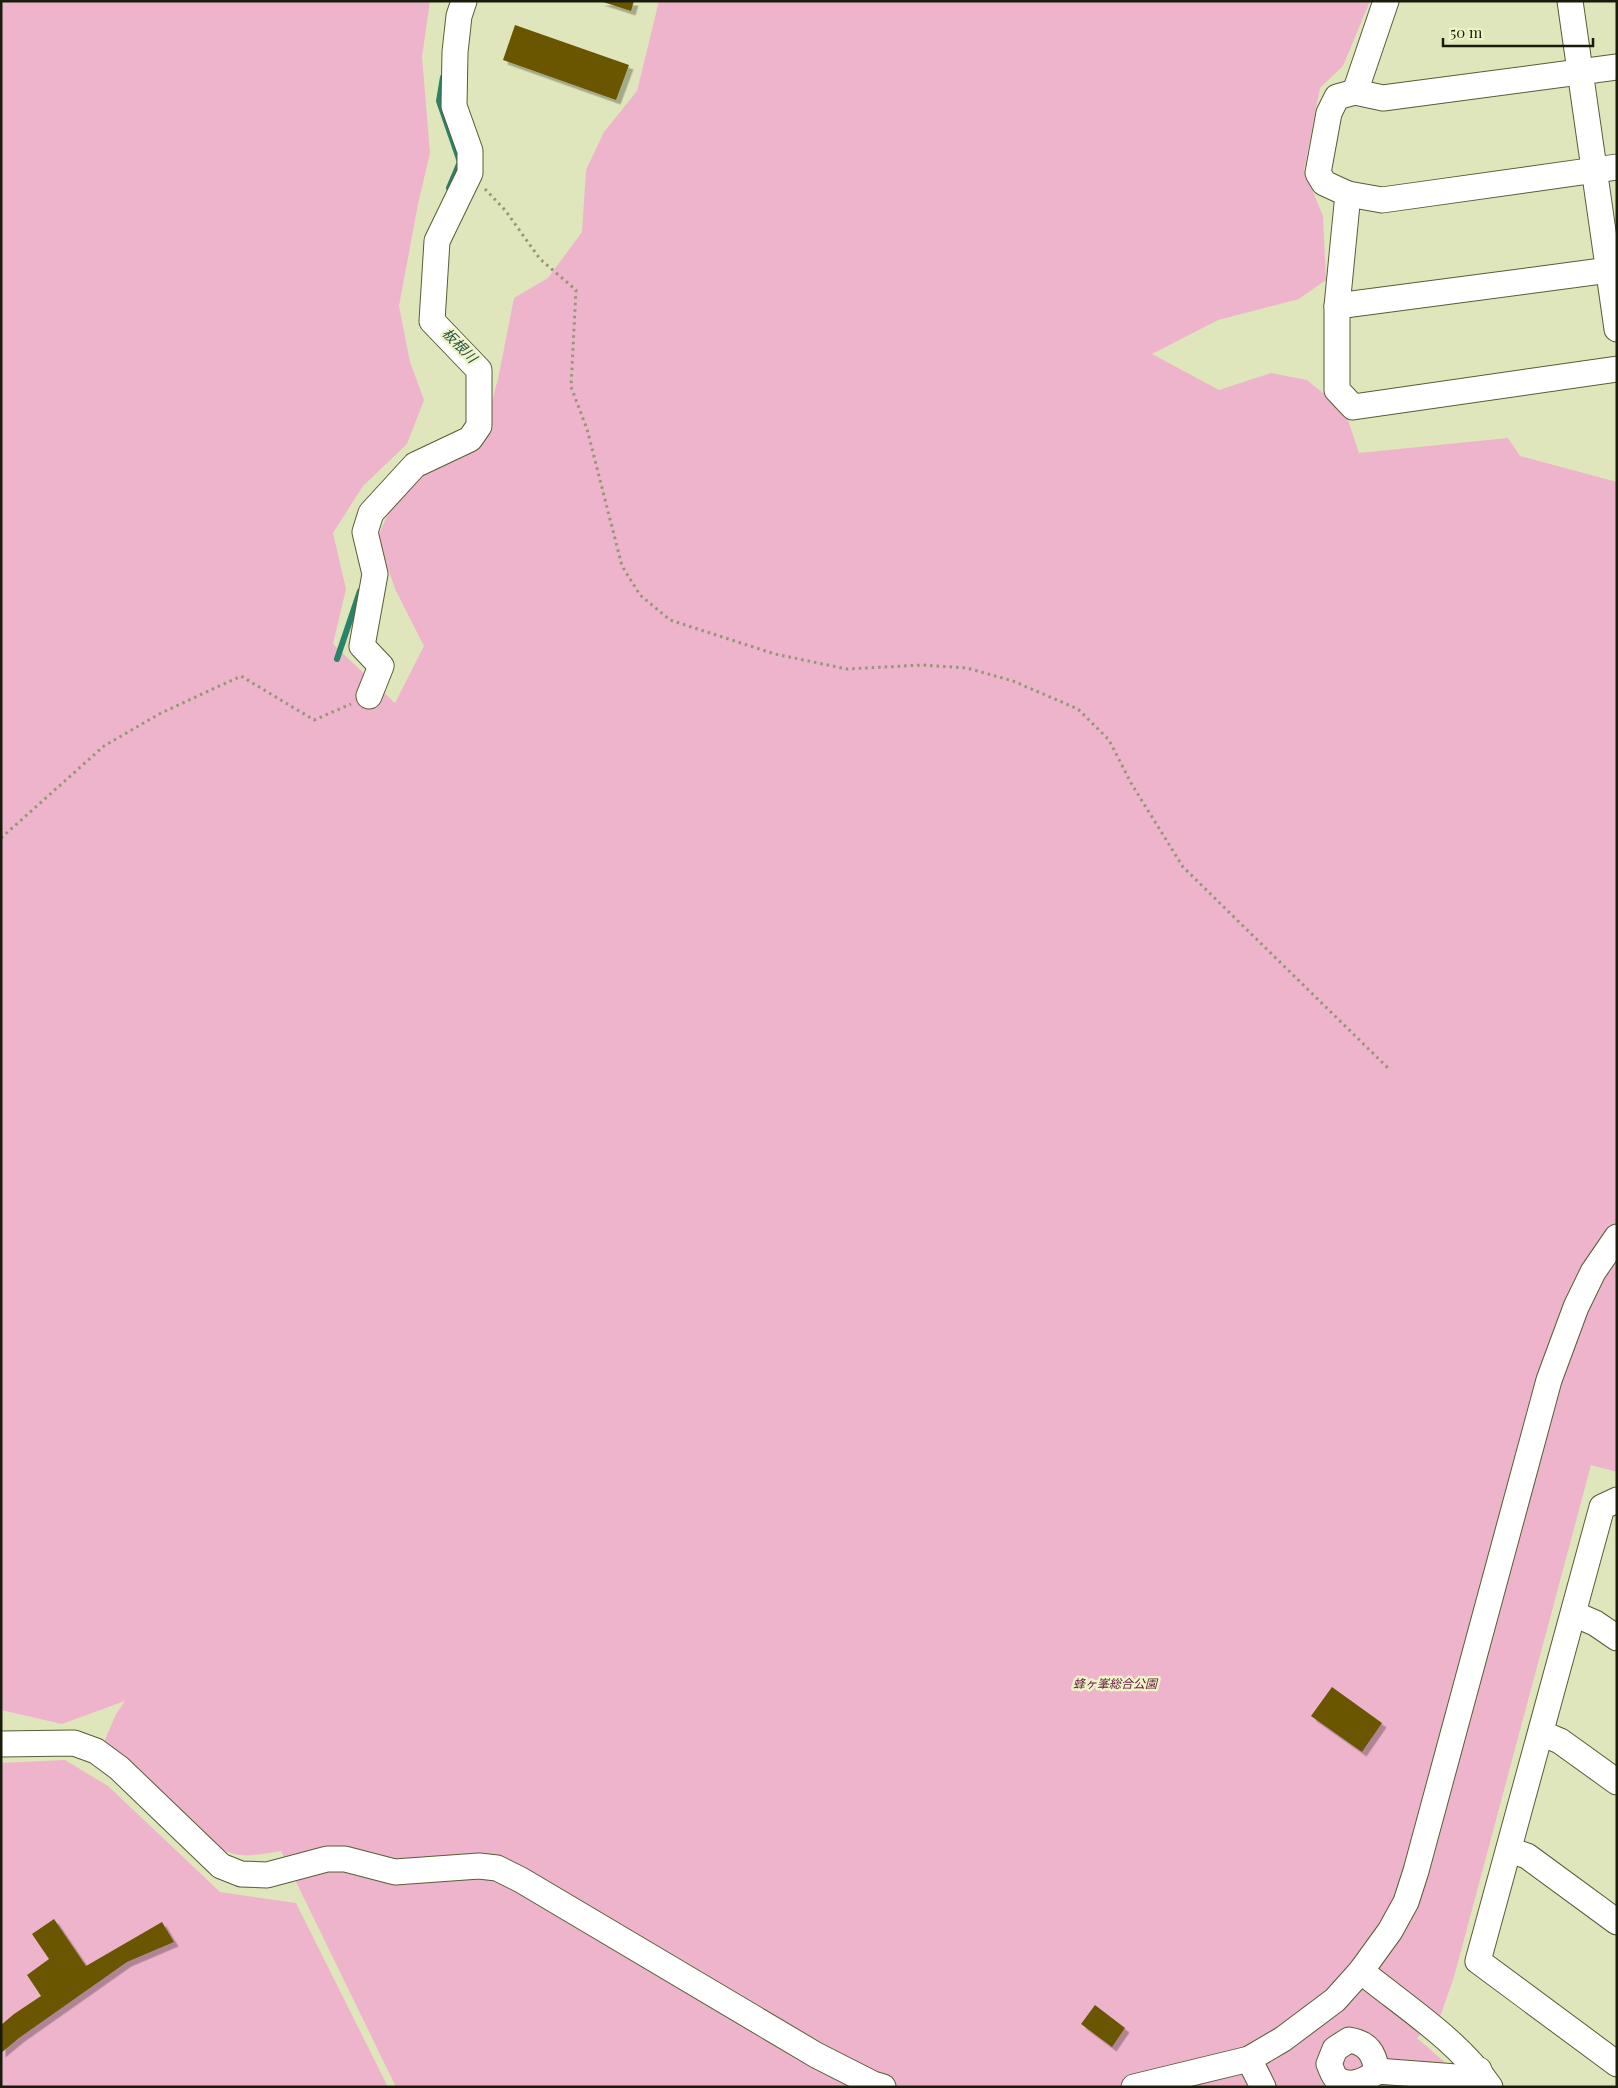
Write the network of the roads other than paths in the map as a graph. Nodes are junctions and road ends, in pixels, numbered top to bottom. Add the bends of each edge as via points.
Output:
1 (464, 1) edge
2 (1386, 1) edge
3 (1570, 1) edge
4 (1617, 67) edge
5 (1579, 72) junction
6 (1355, 92) junction
7 (1606, 169) edge
8 (1348, 194) junction
9 (1612, 269) edge
10 (1337, 306) junction
11 (1617, 329) edge
12 (1617, 370) edge
13 (369, 696) road end
14 (1617, 1236) edge
15 (1617, 1500) edge
16 (1574, 1614) junction
17 (1617, 1638) edge
18 (1541, 1733) junction
19 (1, 1744) edge
20 (1617, 1782) edge
21 (1510, 1850) junction
22 (1617, 1922) edge
23 (1361, 1972) junction
24 (1249, 2059) junction
25 (1617, 2064) edge
26 (1378, 2071) dead end
27 (1484, 2079) edge
28 (883, 2087) edge
29 (1134, 2087) edge
30 (1263, 2087) edge

1 - 13 street via 459,16 454,106 470,152 470,174 437,241 432,321 479,370 479,426 470,439 416,465 371,513 365,532 375,574 362,646 381,666
2 - 6 street
3 - 5 street
4 - 5 street
5 - 6 street via 1383,98
5 - 7 street
6 - 8 street via 1337,97 1330,113 1318,173 1324,184
7 - 8 street via 1382,200
7 - 9 street
8 - 10 street
9 - 10 street
9 - 11 street
10 - 12 street via 1337,390 1354,407
14 - 23 street via 1593,1272 1576,1307 1549,1380 1406,1902
15 - 16 street via 1602,1507
16 - 17 street
16 - 18 street
18 - 20 street via 1560,1741
18 - 21 street
19 - 28 street via 74,1743 96,1752 119,1768 221,1866 241,1874 268,1875 327,1859 345,1859 395,1872 478,1866 497,1868 816,2055
21 - 22 street via 1527,1856
21 - 25 street via 1478,1961
23 - 24 street via 1335,2000 1283,2039
23 - 27 street via 1440,2034
24 - 29 street
24 - 30 street
26 - 27 street

